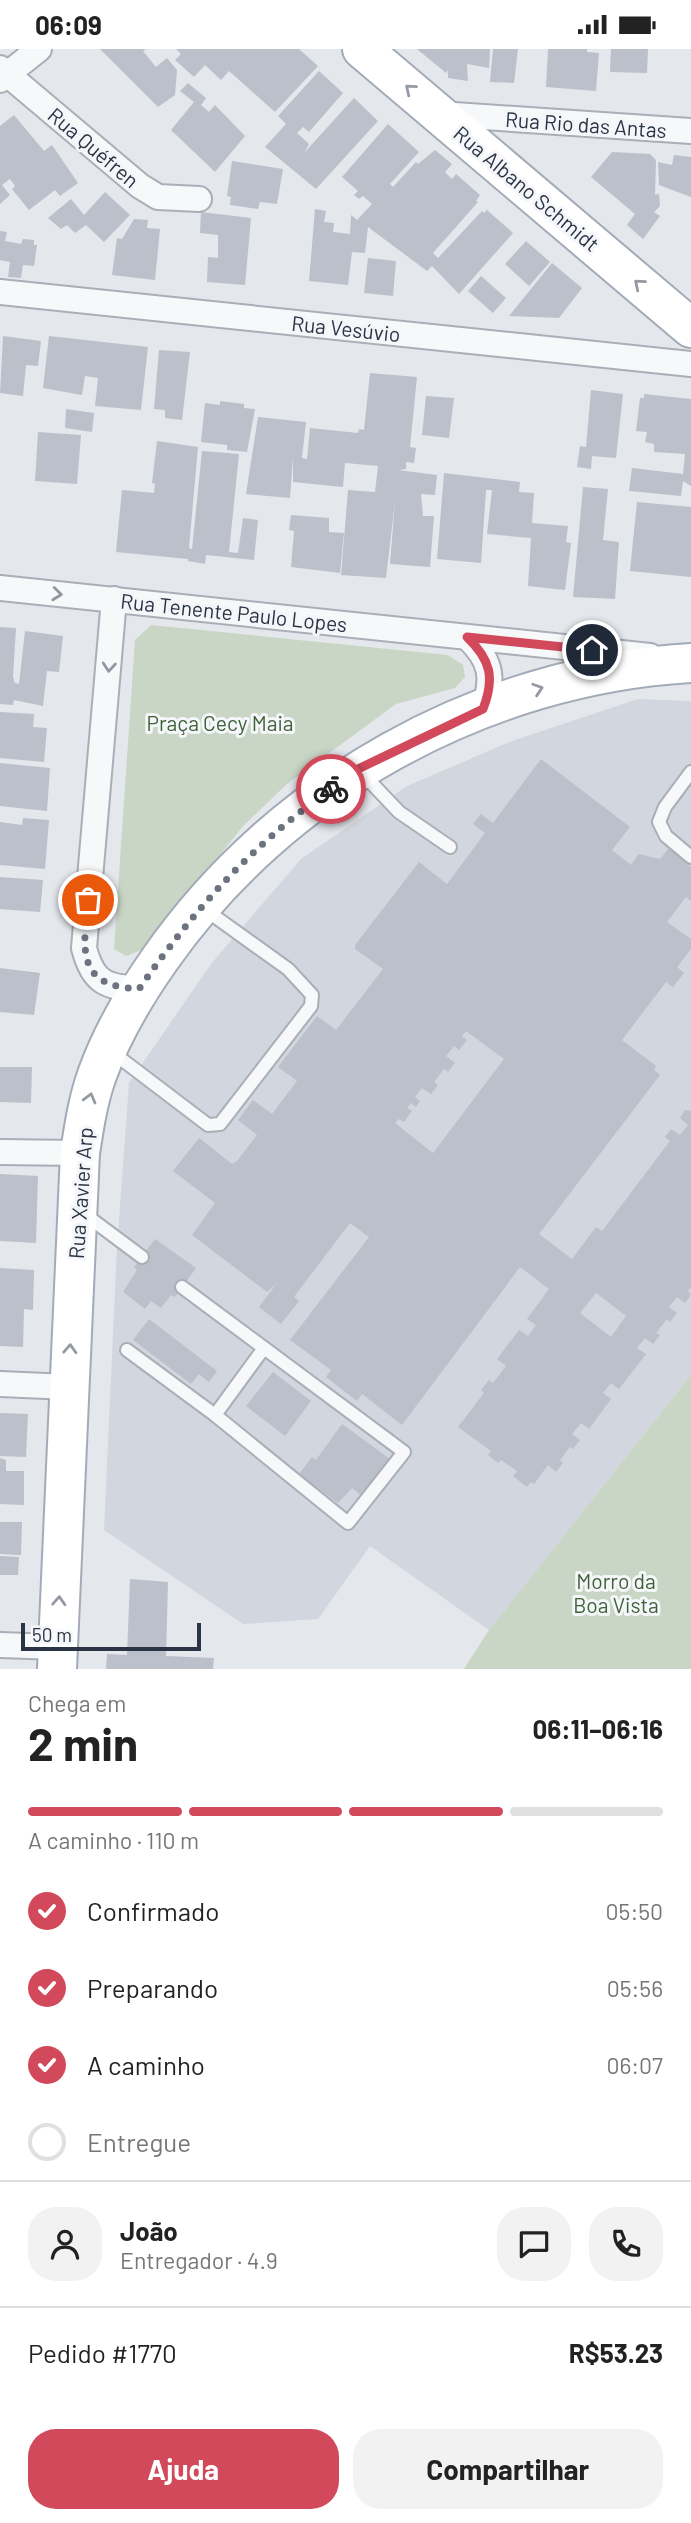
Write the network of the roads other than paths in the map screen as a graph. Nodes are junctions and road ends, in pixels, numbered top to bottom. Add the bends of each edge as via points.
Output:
1 (38, 49) edge
2 (362, 49) edge
3 (2, 74) edge
4 (439, 114) junction
5 (691, 131) edge
6 (199, 199) dead end
7 (0, 292) edge
8 (691, 328) edge
9 (691, 364) edge
10 (0, 587) edge
11 (114, 600) junction
12 (467, 637) junction
13 (691, 661) edge
14 (483, 709) junction
15 (358, 769) junction
16 (691, 772) edge
17 (450, 847) dead end
18 (691, 857) edge
19 (200, 905) junction
20 (139, 989) junction
21 (107, 1049) junction
22 (0, 1152) edge
23 (79, 1153) junction
24 (77, 1209) junction
25 (142, 1257) dead end
26 (182, 1287) dead end
27 (264, 1348) junction
28 (127, 1350) dead end
29 (0, 1384) edge
30 (69, 1387) junction
31 (215, 1415) junction
32 (0, 1645) edge
33 (57, 1658) edge

1 - 3 street
4 -> 2 main road, Rua Albano Schmidt
3 - 6 street, Rua Quéfren via 140,186 158,197
4 - 5 street, Rua Rio das Antas
8 -> 4 main road, Rua Albano Schmidt
7 - 9 street, Rua Vesúvio
10 -> 11 street, Rua Tenente Paulo Lopes
11 - 12 street, Rua Tenente Paulo Lopes
11 -> 20 street via 84,948 89,967 99,979 114,988
12 - 13 street, Rua Tenente Paulo Lopes
12 - 14 street via 481,650 491,672 491,689
14 -> 13 main road, Rua Xavier Arp via 584,676
14 - 15 main road, Rua Xavier Arp
15 - 17 lane via 399,812
15 - 19 main road, Rua Xavier Arp via 254,849
16 - 18 lane via 659,822 666,836
19 - 20 main road, Rua Xavier Arp
19 - 21 lane via 288,969 312,995 311,1006 220,1124 208,1125
20 - 21 main road, Rua Xavier Arp
23 -> 21 main road, Rua Xavier Arp
22 - 23 street
23 - 24 main road, Rua Xavier Arp
24 - 25 lane
30 -> 24 main road, Rua Xavier Arp
26 - 27 lane
27 - 31 lane
27 - 31 lane via 404,1452 348,1523
28 - 31 lane
29 - 30 street
33 -> 30 main road, Rua Xavier Arp
32 - 33 street

